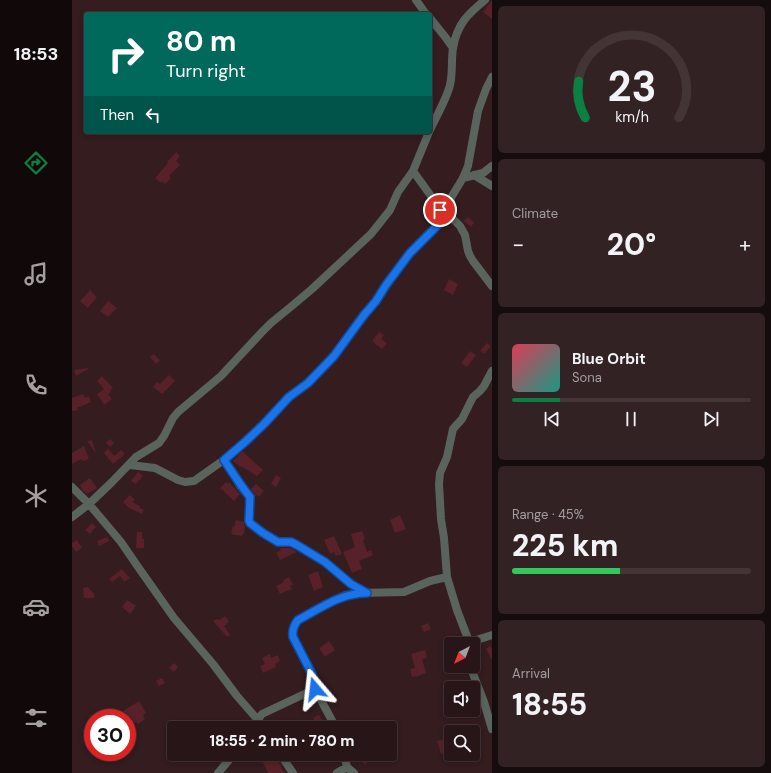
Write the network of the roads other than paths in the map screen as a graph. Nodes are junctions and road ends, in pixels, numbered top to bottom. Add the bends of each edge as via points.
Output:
1 (416, 0) edge
2 (485, 0) edge
3 (425, 12) edge
4 (432, 20) edge
5 (453, 48) junction
6 (492, 77) edge
7 (432, 127) edge
8 (429, 134) edge
9 (492, 166) edge
10 (413, 171) junction
11 (474, 175) junction
12 (463, 178) junction
13 (492, 186) edge
14 (446, 213) junction
15 (492, 286) edge
16 (492, 371) edge
17 (224, 460) junction
18 (130, 465) junction
19 (72, 487) edge
20 (89, 504) junction
21 (72, 517) edge
22 (446, 577) junction
23 (367, 593) junction
24 (492, 635) edge
25 (467, 637) edge
26 (480, 639) edge
27 (473, 673) edge
28 (315, 689) junction
29 (257, 719) joint
30 (332, 721) edge
31 (492, 729) edge
32 (228, 761) edge
33 (285, 761) edge
34 (346, 761) edge
35 (347, 767) junction
36 (218, 773) edge
37 (293, 773) edge
38 (337, 773) edge
39 (354, 773) edge

1 - 3 street
2 - 5 street via 461,24
4 - 5 street
5 - 7 street via 450,86
6 - 12 street via 478,111 468,166
8 - 10 street
9 - 11 street
10 - 14 street via 437,207
10 - 18 street via 398,192 390,210 371,234 312,289 275,319 221,376 178,412 160,443 140,455
11 - 12 street
11 - 13 street
12 - 14 street via 452,196
14 - 15 street via 463,230 473,262
14 - 17 street via 442,221 410,253 334,356
16 - 22 street via 453,429 447,458 440,473
17 - 18 street via 194,481 188,482 178,480 156,468
17 - 23 street via 250,497 250,523 278,542 291,542 297,545
18 - 20 street
19 - 20 street
20 - 21 street
20 - 29 street via 121,542 164,605
22 - 23 street via 404,592
22 - 25 street
23 - 28 street via 346,595 295,623 293,637 312,674
24 - 26 street
27 - 31 street
28 - 29 street via 262,714
28 - 30 street
32 - 36 street
33 - 37 street
34 - 35 street
35 - 38 street
35 - 39 street

